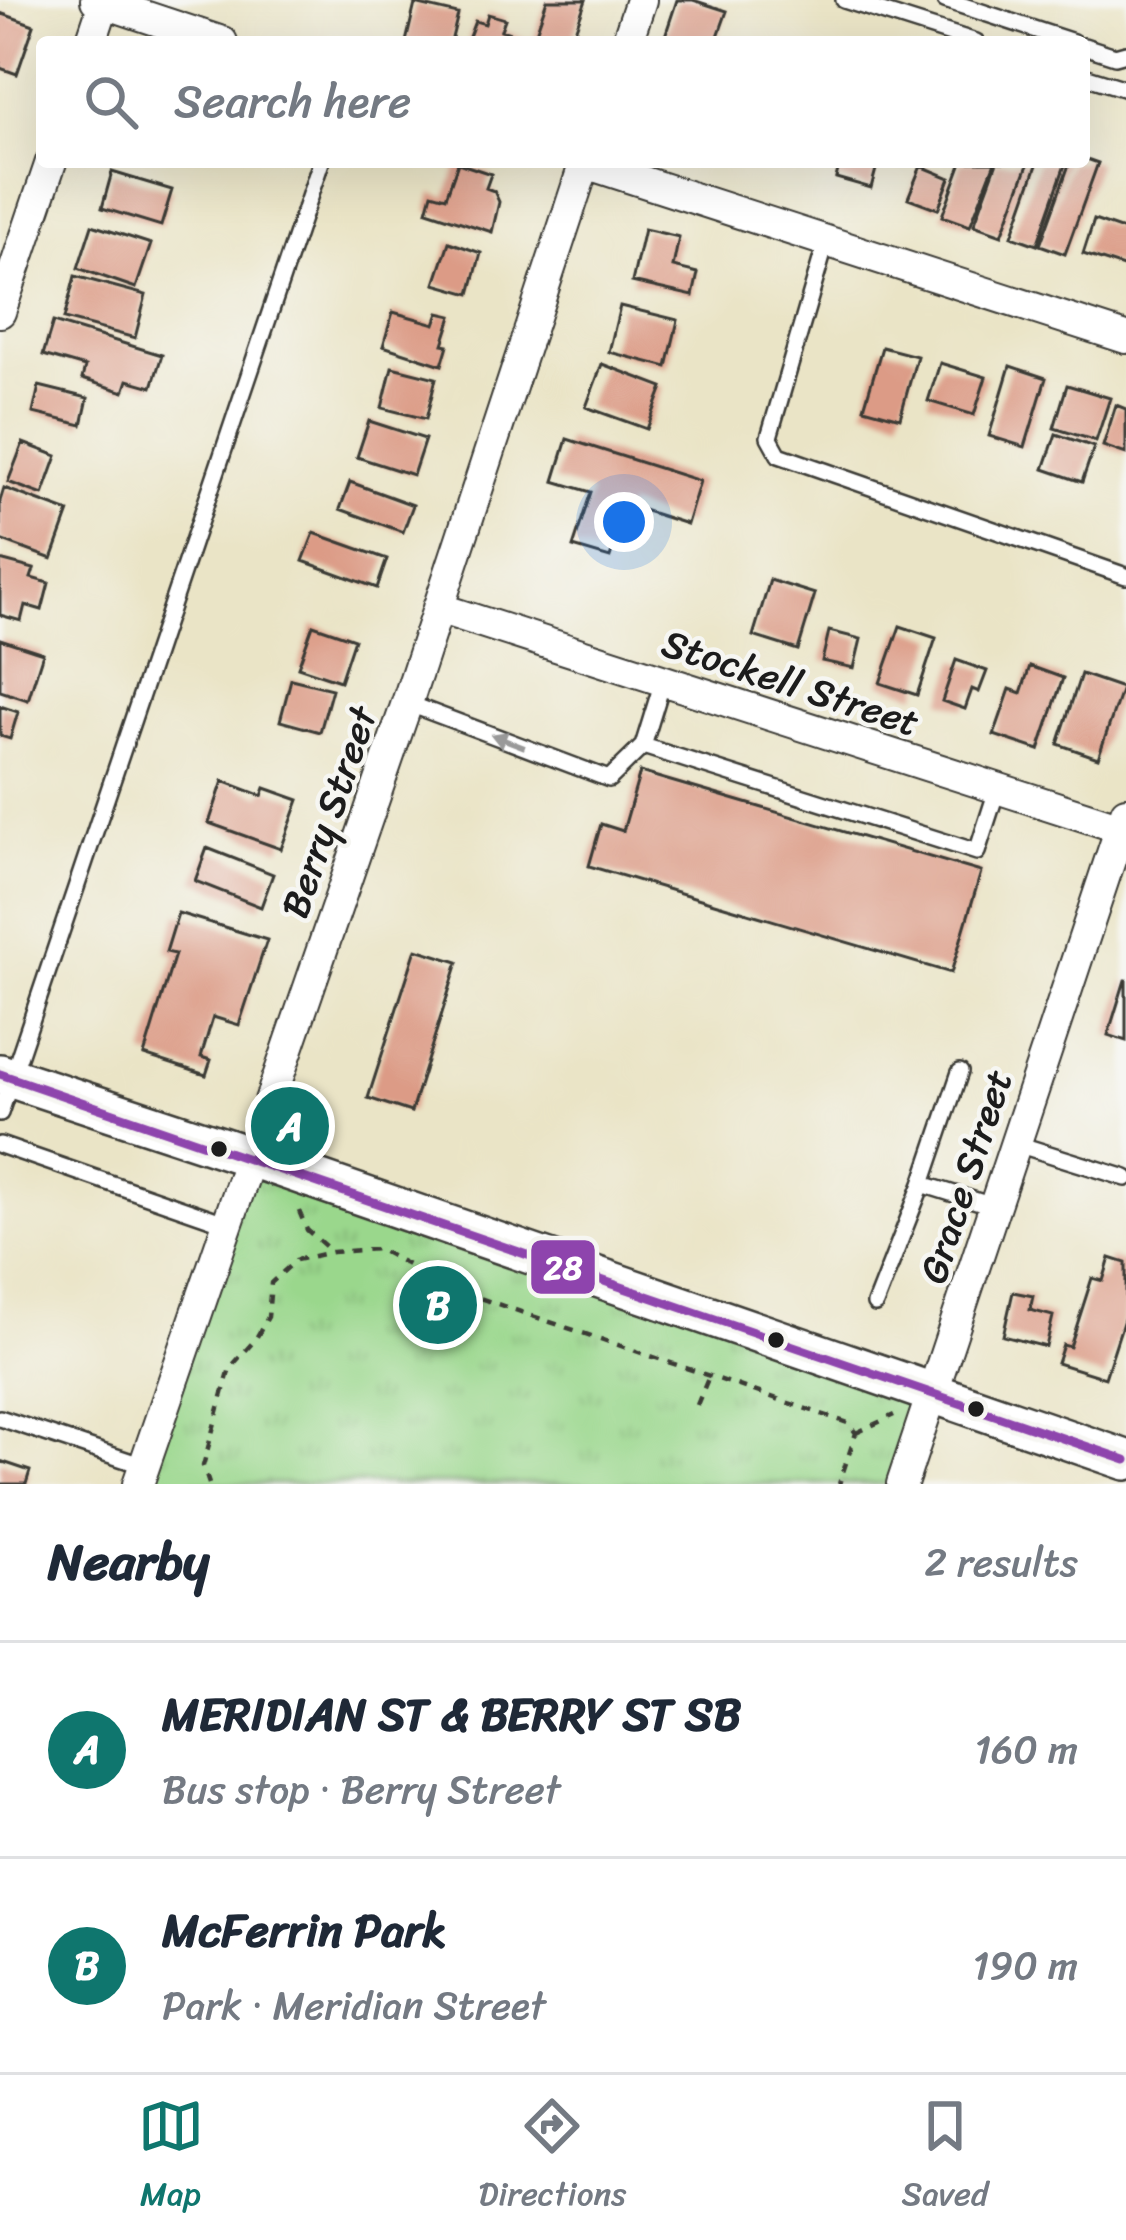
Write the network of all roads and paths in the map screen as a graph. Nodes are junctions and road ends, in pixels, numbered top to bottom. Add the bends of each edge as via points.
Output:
1 (641, 0) edge
2 (844, 0) edge
3 (945, 0) edge
4 (100, 2) edge
5 (93, 36) edge
6 (204, 36) edge
7 (629, 36) edge
8 (957, 36) edge
9 (1054, 36) edge
10 (1090, 48) edge
11 (1126, 53) edge
12 (1090, 78) edge
13 (1126, 89) edge
14 (49, 168) edge
15 (319, 168) edge
16 (582, 168) edge
17 (602, 168) edge
18 (826, 243) junction
19 (0, 312) edge
20 (1126, 338) edge
21 (1126, 576) edge
22 (438, 608) junction
23 (663, 681) junction
24 (406, 703) junction
25 (643, 746) junction
26 (997, 790) junction
27 (1123, 820) edge
28 (1113, 897) edge
29 (960, 1072) dead end
30 (4, 1088) edge
31 (1017, 1144) junction
32 (0, 1145) edge
33 (251, 1157) junction
34 (1126, 1178) edge
35 (922, 1184) junction
36 (996, 1207) junction
37 (298, 1208) dead end
38 (228, 1224) junction
39 (332, 1252) junction
40 (875, 1304) dead end
41 (709, 1376) junction
42 (917, 1403) junction
43 (697, 1406) dead end
44 (0, 1418) edge
45 (856, 1433) junction
46 (1126, 1460) edge
47 (141, 1475) edge
48 (209, 1484) edge
49 (839, 1484) edge
50 (902, 1484) edge

1 - 7 street
2 - 8 lane
3 - 9 lane
4 - 5 street
4 - 6 street
10 - 11 lane
12 - 13 lane
14 - 19 street
15 - 30 lane
16 - 22 street, Berry Street
17 - 18 street
18 - 20 street
18 - 21 lane via 769,437 779,455
22 - 23 street, Stockell Street
22 - 24 street, Berry Street
23 - 25 lane
23 - 26 street, Stockell Street
25 -> 24 lane via 609,779
24 - 33 street, Berry Street
25 - 26 lane via 977,852
26 - 27 street, Stockell Street
27 - 28 street, Grace Street
28 - 31 street, Grace Street
29 - 35 lane
30 - 33 street
31 - 34 lane
31 - 36 street, Grace Street
32 - 38 lane
33 - 38 street, Berry Street
33 - 42 street
35 - 36 lane
35 - 40 lane
36 - 42 street, Grace Street
37 - 39 path
38 - 47 street, Berry Street
39 - 41 path via 378,1250 454,1289
39 - 48 path via 296,1260 271,1283 268,1317 230,1367 202,1466
41 - 43 path
41 - 45 path via 848,1423
42 - 45 path
42 - 46 street
42 - 50 street, Grace Street
44 - 47 lane
45 - 49 path

